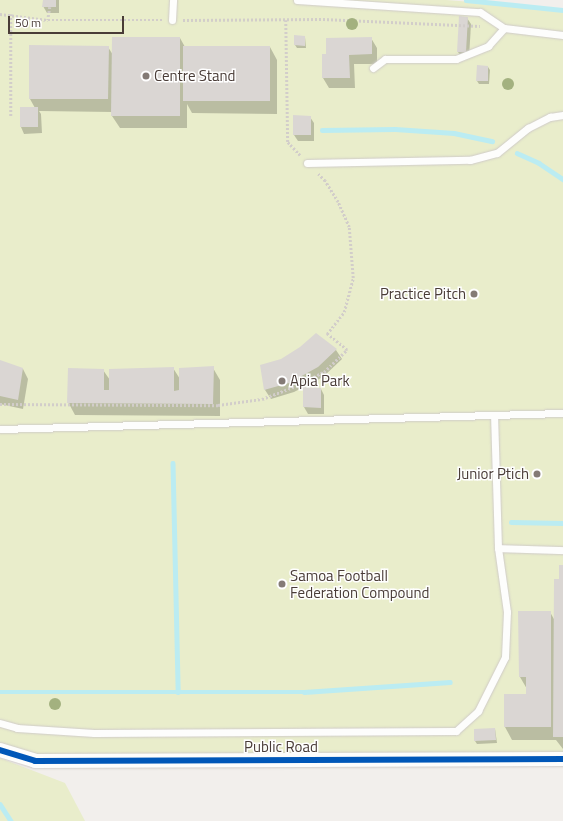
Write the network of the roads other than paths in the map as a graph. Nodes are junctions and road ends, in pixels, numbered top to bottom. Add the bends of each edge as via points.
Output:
1 (173, 0) edge
2 (297, 0) edge
3 (172, 20) road end
4 (504, 28) junction
5 (563, 35) edge
6 (373, 68) dead end
7 (563, 115) edge
8 (307, 163) road end
9 (563, 413) edge
10 (494, 415) junction
11 (0, 429) edge
12 (498, 548) junction
13 (563, 550) edge
14 (0, 724) edge
15 (0, 750) edge
16 (563, 759) edge

1 - 3 lane
2 - 4 lane via 480,12
4 - 5 lane
4 - 6 lane via 488,46 456,59 385,59
7 - 8 lane via 550,117 528,128 496,153 470,160
9 - 10 lane
10 - 11 lane
10 - 12 lane
12 - 13 lane
12 - 14 lane via 507,612 505,658 478,710 456,731 94,733 17,728
15 - 16 street, Public Road via 35,761

